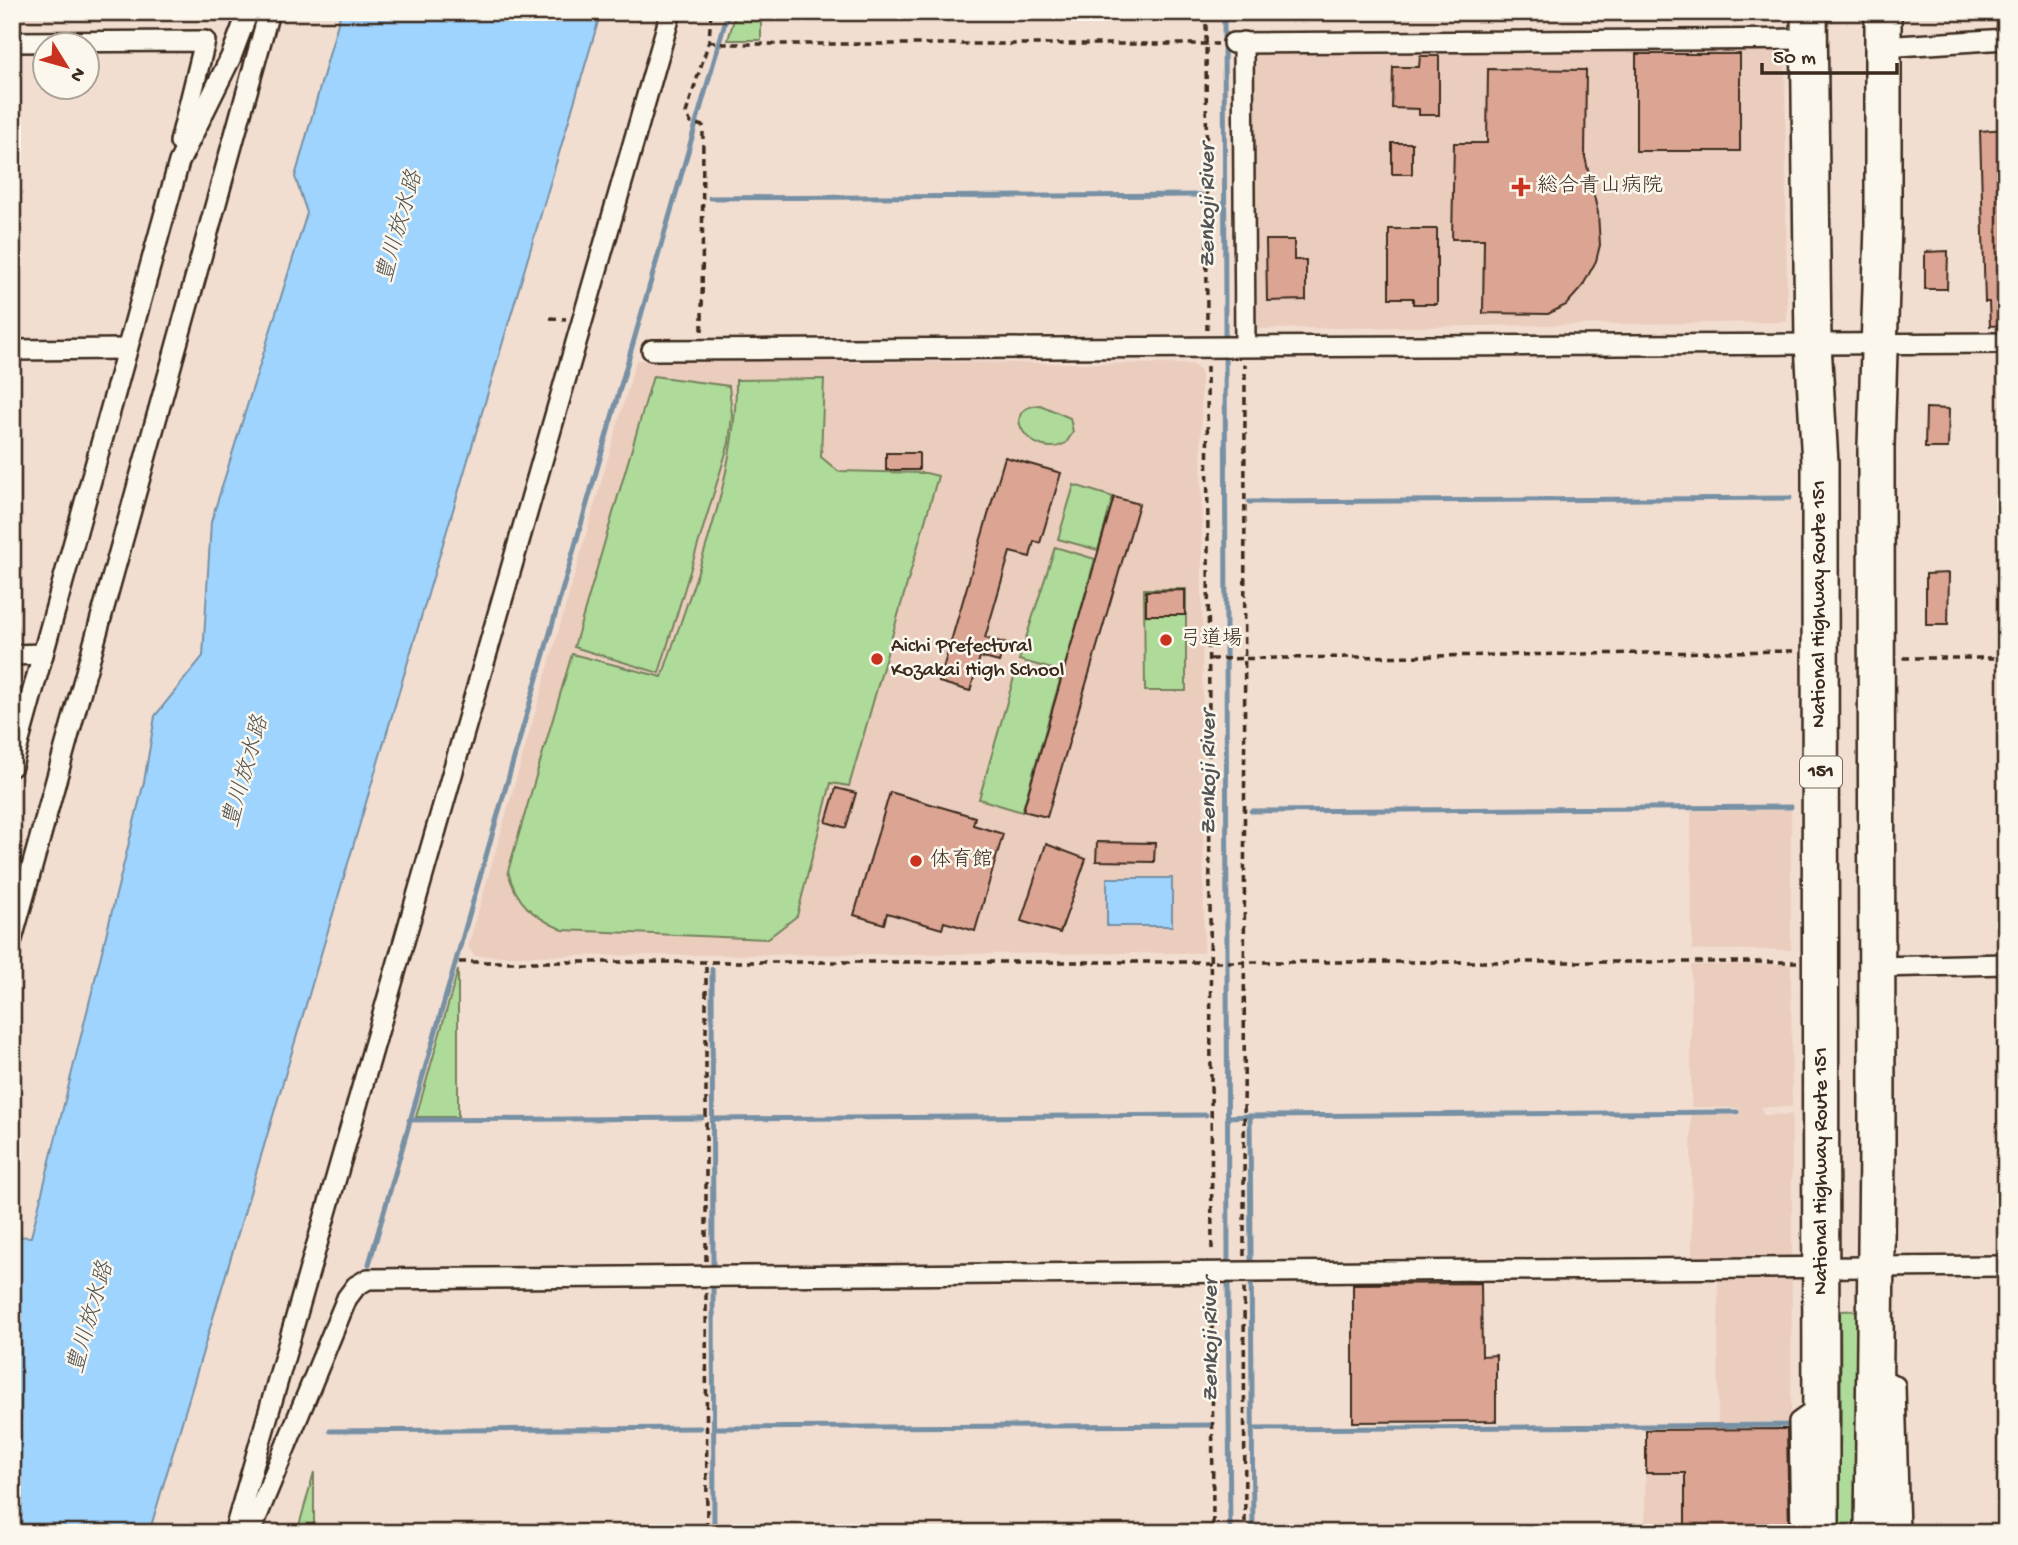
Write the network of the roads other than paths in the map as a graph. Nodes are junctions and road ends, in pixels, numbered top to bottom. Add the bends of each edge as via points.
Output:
1 (247, 12) edge
2 (269, 12) edge
3 (671, 12) edge
4 (1883, 12) edge
5 (1809, 26) edge
6 (2006, 39) edge
7 (12, 42) edge
8 (1883, 47) junction
9 (179, 162) junction
10 (2006, 343) edge
11 (1813, 344) junction
12 (1881, 344) junction
13 (1239, 345) junction
14 (127, 349) junction
15 (12, 350) edge
16 (652, 351) dead end
17 (43, 654) junction
18 (12, 655) edge
19 (12, 766) edge
20 (12, 939) edge
21 (2006, 964) edge
22 (1876, 967) junction
23 (2006, 1266) edge
24 (1821, 1267) junction
25 (1875, 1267) junction
26 (1872, 1374) junction
27 (1821, 1406) junction
28 (234, 1533) edge
29 (250, 1533) edge
30 (1801, 1533) edge
31 (1821, 1533) edge
32 (1873, 1533) edge
33 (1899, 1533) edge

1 - 9 street via 231,57
2 - 20 street
3 - 28 street
4 - 8 highway
5 - 11 highway, National Highway Route 151 / 151
5 - 13 street via 1238,43
6 - 8 street
7 - 9 street via 205,41
8 - 12 highway
9 - 14 street
10 - 12 street
11 - 12 street
11 - 13 street
11 - 24 highway, National Highway Route 151 / 151 via 1820,463
12 - 22 highway via 1876,446
13 - 16 street
14 - 15 street
14 - 17 street
17 - 18 street
17 - 19 street
21 - 22 street
22 - 25 highway
23 - 25 street
24 - 25 street
24 - 27 highway, National Highway Route 151 / 151
24 - 29 street via 362,1282 347,1298
25 - 26 highway
26 - 32 highway
26 - 33 street via 1895,1386
27 - 30 street via 1799,1422
27 - 31 highway, National Highway Route 151 / 151

